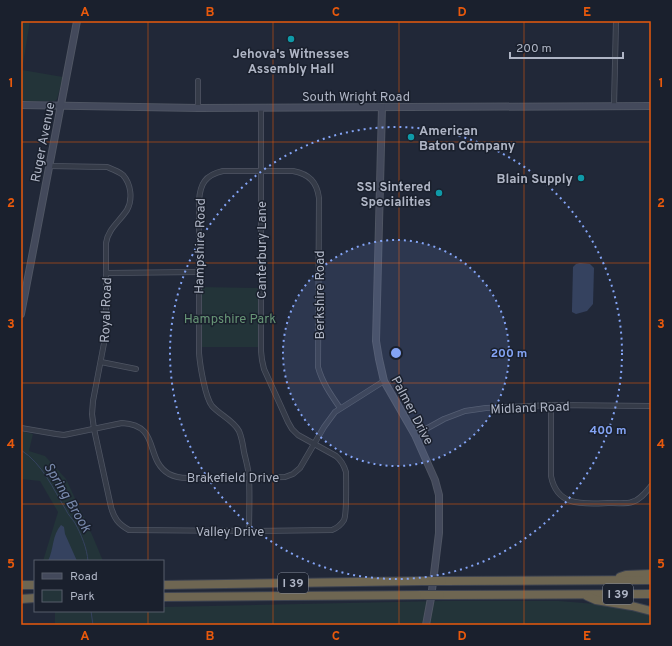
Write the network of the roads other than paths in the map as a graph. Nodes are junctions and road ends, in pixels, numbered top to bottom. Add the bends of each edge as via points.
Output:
1 (77, 21) edge
2 (616, 21) edge
3 (198, 81) dead end
4 (21, 105) edge
5 (60, 105) junction
6 (614, 106) junction
7 (651, 106) edge
8 (382, 107) junction
9 (198, 108) junction
10 (261, 108) junction
11 (49, 166) junction
12 (261, 171) junction
13 (199, 272) junction
14 (106, 273) junction
15 (21, 314) edge
16 (101, 362) junction
17 (136, 370) dead end
18 (384, 381) junction
19 (551, 405) junction
20 (651, 406) edge
21 (340, 408) junction
22 (21, 428) edge
23 (94, 429) junction
24 (415, 435) junction
25 (314, 444) junction
26 (249, 478) junction
27 (651, 486) edge
28 (120, 524) joint
29 (341, 525) joint
30 (249, 531) junction
31 (651, 574) edge
32 (651, 580) edge
33 (611, 581) junction
34 (21, 585) edge
35 (34, 585) edge
36 (164, 585) edge
37 (651, 594) edge
38 (584, 595) junction
39 (164, 597) edge
40 (34, 598) edge
41 (21, 599) edge
42 (651, 611) edge
43 (426, 625) edge

1 - 5 street, Ruger Avenue
2 - 6 street
3 - 9 street
4 - 5 street, South Wright Road
5 - 9 street, South Wright Road
5 - 11 street, Ruger Avenue
6 - 7 street, South Wright Road
6 - 8 street, South Wright Road
8 - 10 street, South Wright Road
8 - 18 street, Palmer Drive via 376,341
9 - 10 street, South Wright Road
10 - 12 street, Canterbury Lane
11 - 14 street, Royal Road via 107,166 128,182 130,200 127,209 107,236
11 - 15 street, Ruger Avenue
12 - 13 street, Hampshire Road via 223,171 205,180 199,193
12 - 21 street, Berkshire Road via 301,172 311,178 316,186 319,198 318,367
12 - 25 street, Canterbury Lane via 262,360 292,429
13 - 14 street
13 - 26 street, Hampshire Road via 199,353 206,390 212,405 235,425 239,432
14 - 16 street, Royal Road via 106,327
16 - 17 street
16 - 23 street, Royal Road via 92,407
18 - 21 street, Brakefield Drive
18 - 24 street, Palmer Drive
19 - 20 street, Midland Road
19 - 24 street, Midland Road via 465,411
19 - 27 street via 551,476 559,493 569,501 581,504 632,503
21 - 25 street, Brakefield Drive via 324,426
22 - 23 street, Brakefield Drive via 56,434
23 - 26 street, Brakefield Drive via 122,423 137,426 148,436 162,468 177,477
23 - 28 street, Royal Road via 113,515
24 - 43 street, Palmer Drive via 439,495 439,533
25 - 26 street, Brakefield Drive via 300,468 293,474 285,477
25 - 29 street, Canterbury Lane via 341,460 346,472 345,517
26 - 30 street, Hampshire Road
28 - 30 street, Valley Drive via 129,530
29 - 30 street, Valley Drive via 332,530
31 - 33 highway via 626,575
32 - 33 highway, I 39
33 - 36 highway, I 39, bridge
34 - 35 highway
37 - 38 highway, I 39
38 - 39 highway, I 39, bridge
38 - 42 highway via 596,600
40 - 41 highway

